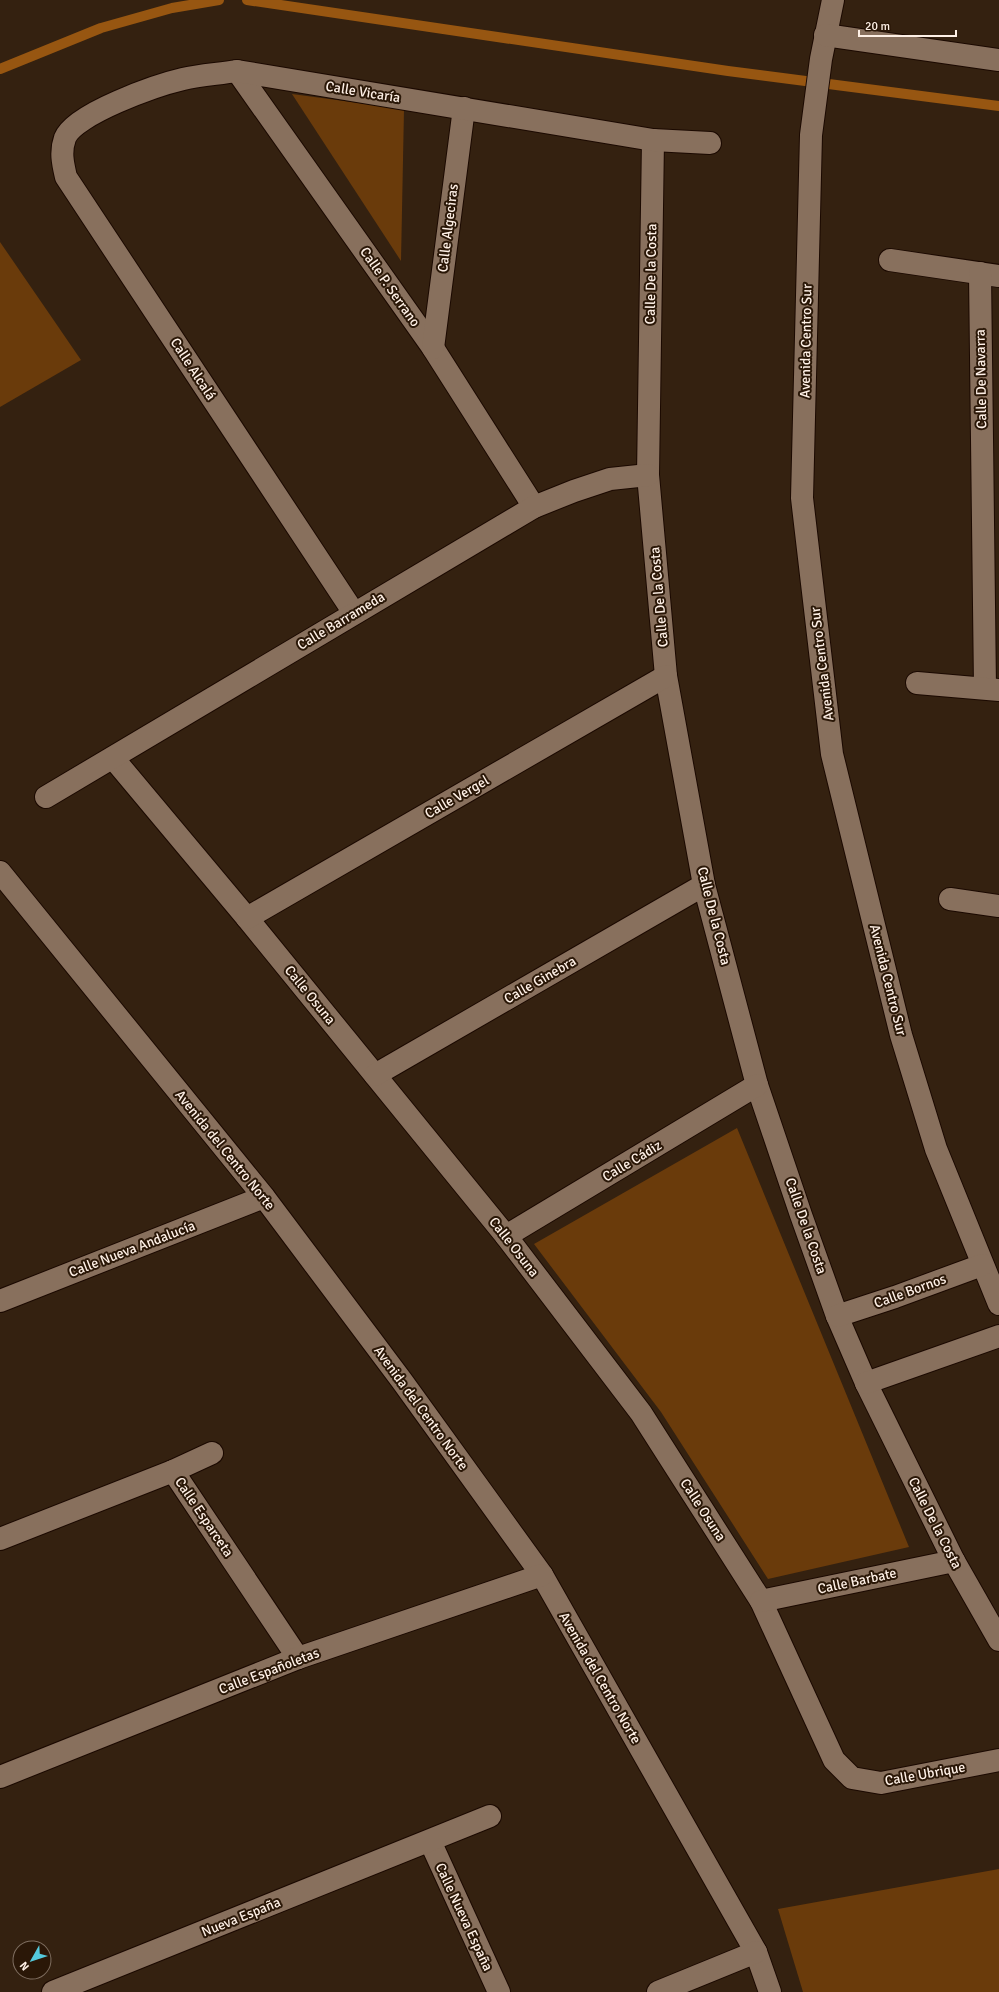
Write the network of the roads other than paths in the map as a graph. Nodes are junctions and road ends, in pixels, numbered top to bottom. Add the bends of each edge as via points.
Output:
1 (833, 0) edge
2 (825, 35) junction
3 (999, 60) edge
4 (237, 71) junction
5 (464, 108) junction
6 (80, 122) joint
7 (653, 140) junction
8 (710, 143) dead end
9 (890, 260) dead end
10 (989, 275) edge
11 (433, 348) junction
12 (648, 475) junction
13 (990, 486) edge
14 (534, 507) junction
15 (354, 613) junction
16 (666, 676) junction
17 (917, 683) dead end
18 (992, 689) edge
19 (113, 758) junction
20 (46, 797) dead end
21 (0, 872) edge
22 (704, 885) junction
23 (950, 899) dead end
24 (999, 906) edge
25 (247, 918) junction
26 (375, 1075) junction
27 (757, 1085) junction
28 (264, 1197) junction
29 (506, 1236) junction
30 (982, 1265) junction
31 (3, 1295) edge
32 (999, 1304) edge
33 (837, 1316) junction
34 (999, 1336) edge
35 (866, 1383) junction
36 (212, 1453) dead end
37 (172, 1471) junction
38 (0, 1539) edge
39 (954, 1561) junction
40 (542, 1575) junction
41 (761, 1601) junction
42 (999, 1640) edge
43 (298, 1658) junction
44 (999, 1760) edge
45 (0, 1777) edge
46 (852, 1778) joint
47 (490, 1816) dead end
48 (430, 1841) junction
49 (756, 1952) junction
50 (53, 1992) edge
51 (499, 1992) edge
52 (658, 1992) edge
53 (770, 1992) edge

1 - 2 street, Avenida Centro Sur
2 - 3 street
2 - 30 street, Avenida Centro Sur via 811,135 802,498 832,754 901,1034 936,1149
4 - 5 street, Calle Vicaría
4 - 6 street, Calle Vicaría via 183,79 121,99
4 - 11 street, Calle P. Serrano
5 - 7 street, Calle Vicaría
5 - 11 street, Calle Algeciras
6 - 15 street, Calle Alcalá via 65,137 61,154 66,177
7 - 8 street, Calle Vicaría
7 - 12 street, Calle De la Costa
9 - 10 street
10 - 13 street, Calle De Navarra
11 - 14 street, Calle P. Serrano
12 - 14 street, Calle Barrameda via 610,479
12 - 16 street, Calle De la Costa
13 - 18 street, Calle De Navarra
14 - 15 street, Calle Barrameda
15 - 19 street, Calle Barrameda
16 - 22 street, Calle De la Costa
16 - 25 street, Calle Vergel
17 - 18 street, Calle De Navarra
19 - 20 street, Calle Barrameda
19 - 25 street, Calle Osuna
21 - 28 street, Avenida del Centro Norte
22 - 26 street, Calle Ginebra
22 - 27 street, Calle De la Costa
23 - 24 street
25 - 26 street, Calle Osuna
26 - 29 street, Calle Osuna
27 - 29 street, Calle Cádiz
27 - 33 street, Calle De la Costa
28 - 31 street, Calle Nueva Andalucía
28 - 40 street, Avenida del Centro Norte via 402,1381
29 - 41 street, Calle Osuna via 641,1413
30 - 32 street, Avenida Centro Sur
30 - 33 street, Calle Bornos
33 - 35 street, Calle De la Costa
34 - 35 street
35 - 39 street, Calle De la Costa
36 - 37 street
37 - 38 street, Calle Esparceta
37 - 43 street, Calle Esparceta
39 - 41 street, Calle Barbate
39 - 42 street, Calle De la Costa
40 - 43 street, Calle Españoletas
40 - 49 street, Avenida del Centro Norte
41 - 46 street, Calle Osuna via 834,1760
43 - 45 street, Calle Españoletas
44 - 46 street, Calle Ubrique via 881,1783
47 - 48 street, Nueva España
48 - 50 street, Nueva España
48 - 51 street, Calle Nueva España
49 - 52 street
49 - 53 street, Avenida del Centro Norte

